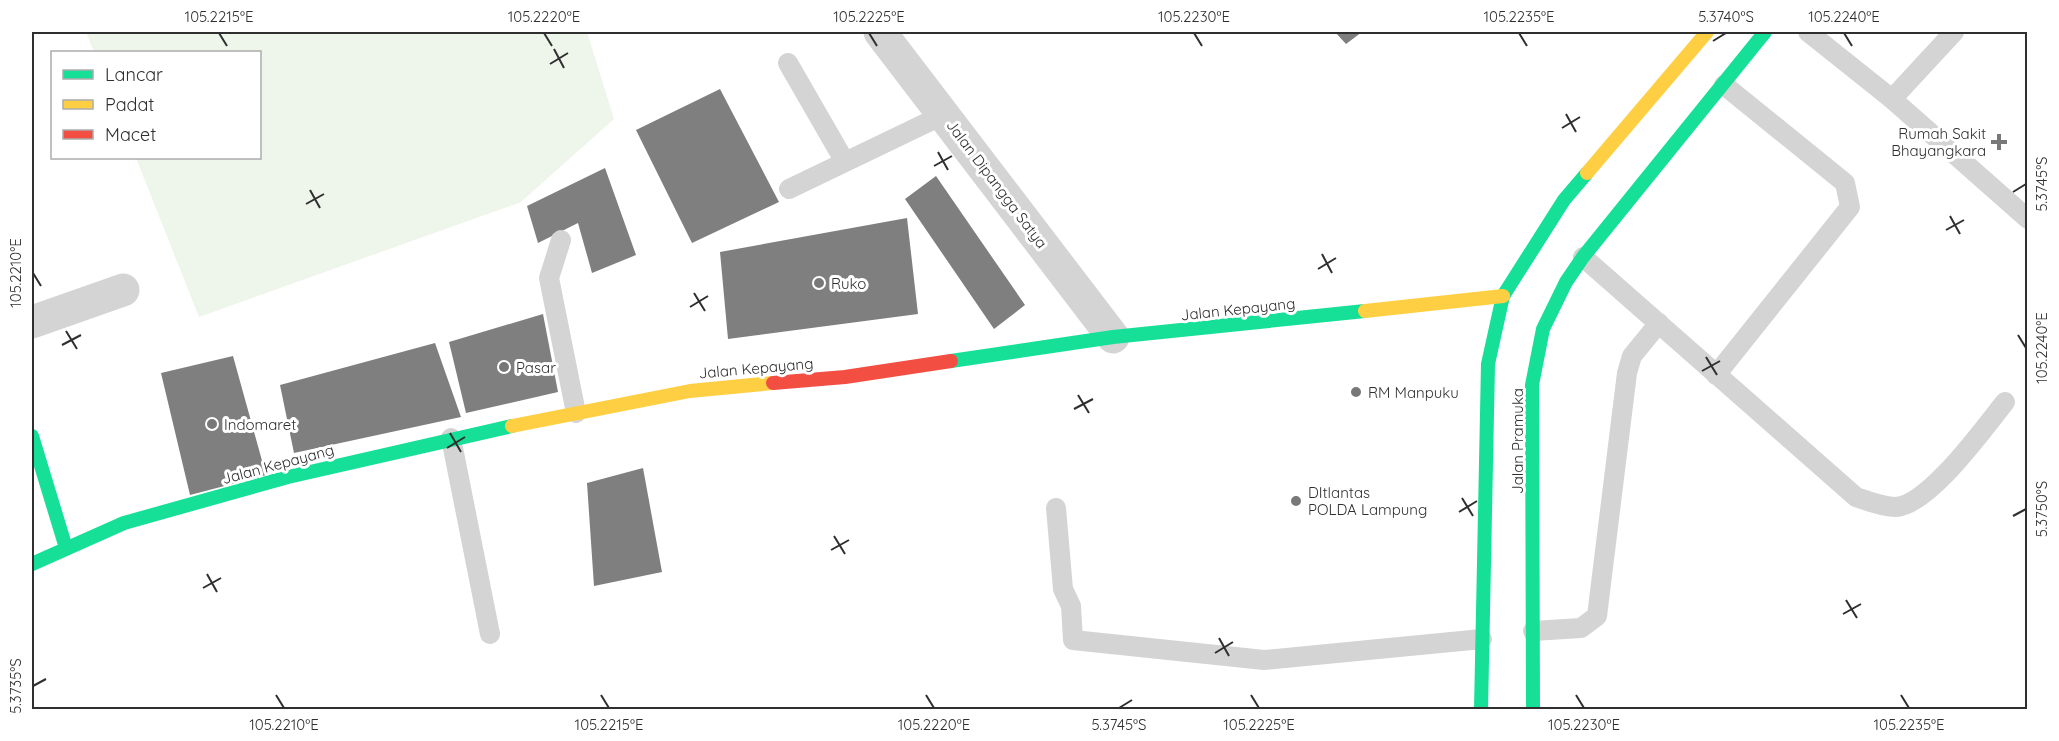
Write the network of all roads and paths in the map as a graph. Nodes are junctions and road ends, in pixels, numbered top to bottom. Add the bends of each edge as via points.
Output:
1 (880, 32) edge
2 (1707, 32) edge
3 (1765, 32) edge
4 (1808, 32) edge
5 (1954, 32) edge
6 (788, 63) dead end
7 (1724, 85) junction
8 (1892, 99) junction
9 (945, 114) junction
10 (845, 162) junction
11 (789, 189) dead end
12 (2028, 219) edge
13 (561, 240) dead end
14 (1583, 257) junction
15 (123, 291) dead end
16 (1503, 296) junction
17 (32, 322) edge
18 (1659, 323) junction
19 (1113, 338) junction
20 (1716, 375) junction
21 (2005, 402) dead end
22 (576, 413) junction
23 (32, 436) edge
24 (451, 438) junction
25 (1056, 508) dead end
26 (66, 548) junction
27 (32, 564) edge
28 (1533, 631) junction
29 (490, 634) dead end
30 (1482, 639) junction
31 (1481, 710) edge
32 (1533, 710) edge

1 - 9 street, Jalan Dipangga Satya
2 - 16 street, Jalan Pramuka via 1564,200
3 - 7 street, Jalan Pramuka
4 - 8 lane
5 - 8 lane
6 - 10 lane
7 - 14 street, Jalan Pramuka
7 - 20 lane via 1845,183 1850,207
8 - 12 lane
9 - 10 lane
9 - 19 street, Jalan Dipangga Satya
10 - 11 lane
13 - 22 lane via 549,278
14 - 18 lane
14 - 28 street, Jalan Pramuka via 1543,329 1533,385
15 - 17 street
16 - 19 street, Jalan Kepayang
16 - 30 street, Jalan Pramuka via 1488,364
18 - 20 lane
18 - 28 lane via 1632,356 1627,373 1597,616 1581,628
19 - 22 street, Jalan Kepayang via 845,377 690,391
20 - 21 lane via 1856,497 1884,506 1899,507 1935,485
22 - 24 street, Jalan Kepayang
23 - 26 street
24 - 26 street, Jalan Kepayang via 288,477 124,523
24 - 29 lane
25 - 30 lane via 1063,589 1071,606 1073,640 1264,660
26 - 27 street, Jalan Kepayang
28 - 32 street, Jalan Pramuka
30 - 31 street, Jalan Pramuka

